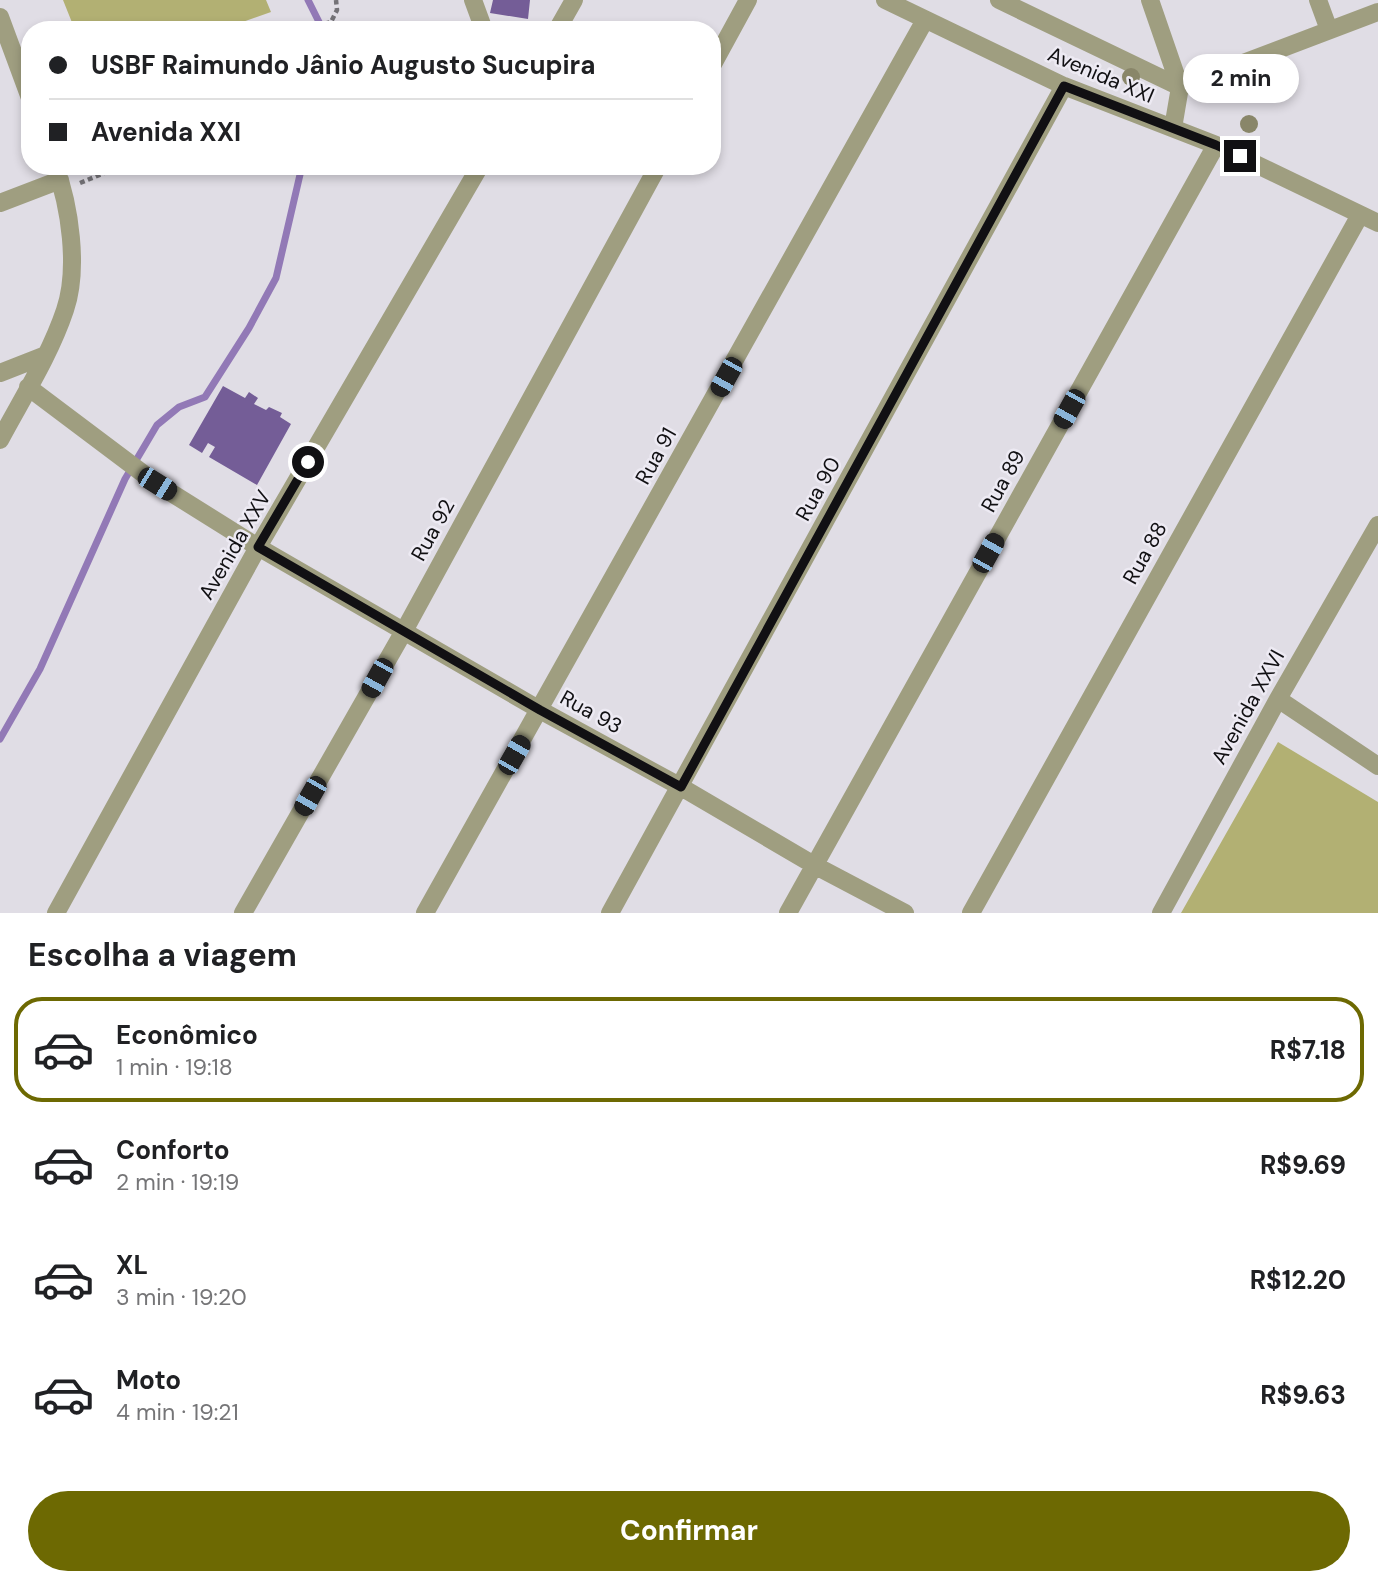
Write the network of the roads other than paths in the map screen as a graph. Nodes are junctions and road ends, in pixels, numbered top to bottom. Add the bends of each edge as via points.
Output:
1 (473, 0) edge
2 (574, 0) edge
3 (748, 0) edge
4 (885, 0) edge
5 (999, 0) edge
6 (1150, 0) edge
7 (1318, 0) edge
8 (1378, 12) edge
9 (0, 18) edge
10 (925, 20) junction
11 (481, 21) edge
12 (562, 21) edge
13 (1329, 30) junction
14 (721, 50) edge
15 (21, 74) edge
16 (1064, 86) junction
17 (1180, 87) junction
18 (1173, 128) junction
19 (1216, 145) junction
20 (475, 175) edge
21 (652, 175) edge
22 (59, 178) edge
23 (0, 203) edge
24 (1360, 215) junction
25 (1378, 223) edge
26 (46, 355) junction
27 (0, 373) edge
28 (28, 387) junction
29 (0, 439) edge
30 (1378, 525) edge
31 (258, 547) junction
32 (404, 631) junction
33 (1278, 699) junction
34 (540, 710) junction
35 (1378, 765) edge
36 (681, 787) junction
37 (814, 866) junction
38 (56, 913) edge
39 (243, 913) edge
40 (425, 913) edge
41 (610, 913) edge
42 (788, 913) edge
43 (905, 913) edge
44 (971, 913) edge
45 (1161, 913) edge

1 - 11 street
2 - 12 street
3 - 14 street
4 - 10 street, Avenida XXI
5 - 17 street, Avenida XXI
6 - 17 street
7 - 13 street
8 - 13 street
9 - 15 street
10 - 16 street, Avenida XXI
10 - 34 street, Rua 91
13 - 17 street
16 - 18 street, Avenida XXI
16 - 36 street, Rua 90
17 - 18 street
18 - 19 street, Avenida XXI
19 - 24 street, Avenida XXI
19 - 37 street, Rua 89
20 - 31 street, Avenida XXV
21 - 32 street, Rua 92
22 - 23 street
22 - 26 street via 71,236 70,276 66,307
24 - 25 street, Avenida XXI
24 - 44 street, Rua 88
26 - 27 street
26 - 28 street
28 - 29 street
28 - 31 street, Rua 93 via 157,484
30 - 33 street, Avenida XXVI
31 - 32 street, Rua 93
31 - 38 street, Avenida XXV
32 - 34 street, Rua 93
32 - 39 street, Rua 92
33 - 35 street
33 - 45 street, Avenida XXVI
34 - 36 street, Rua 93
34 - 40 street, Rua 91
36 - 37 street, Rua 93
36 - 41 street, Rua 90
37 - 42 street, Rua 89
37 - 43 street, Rua 93

